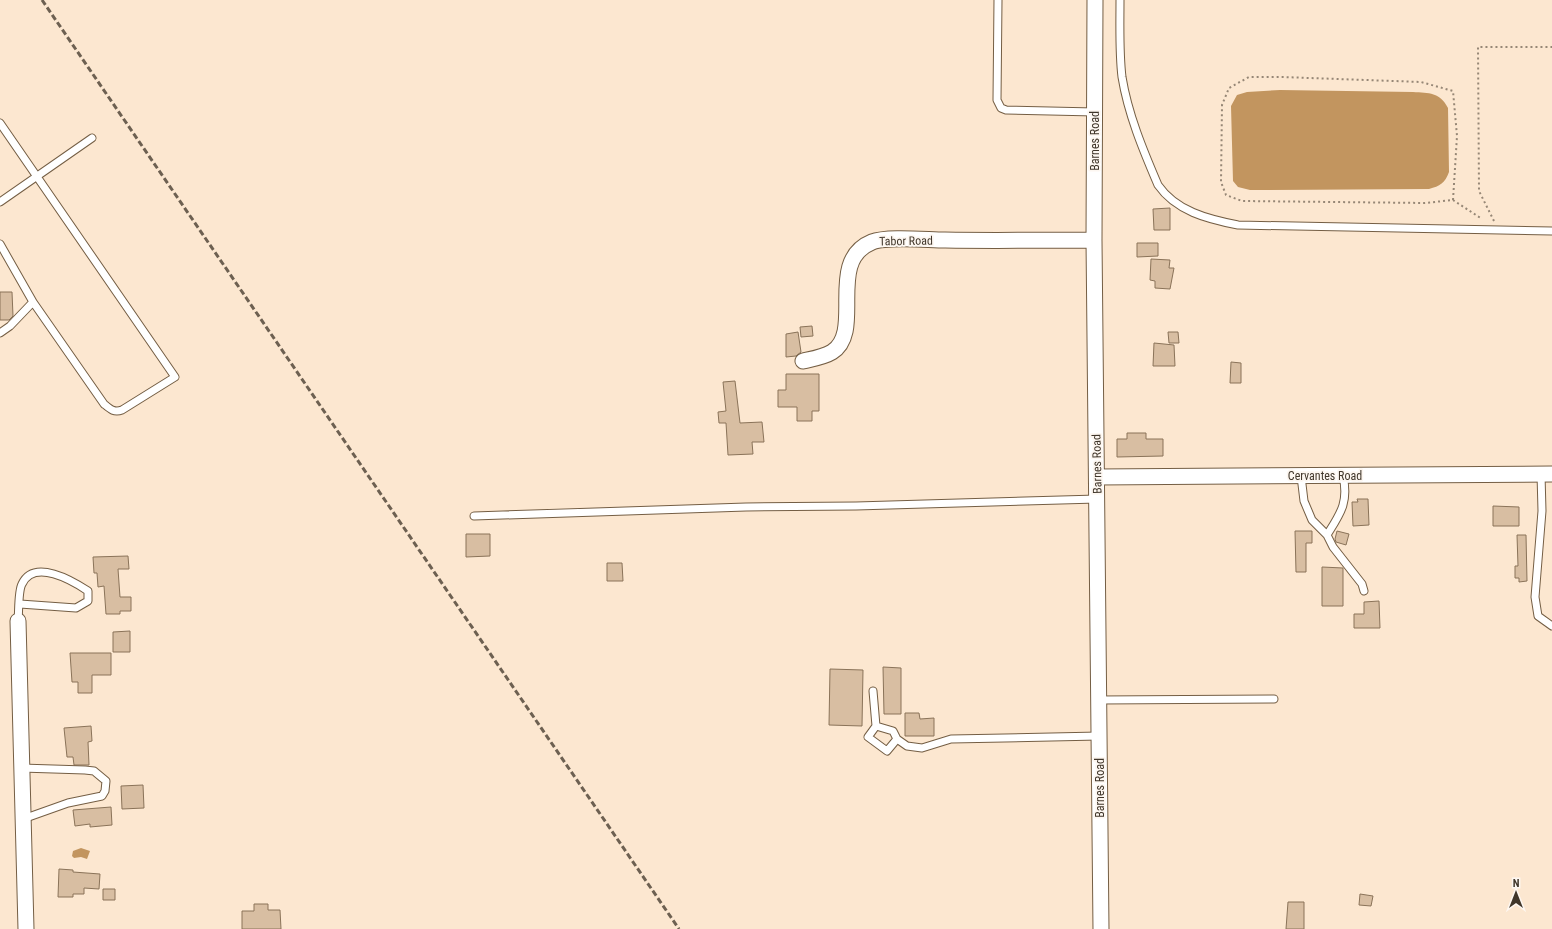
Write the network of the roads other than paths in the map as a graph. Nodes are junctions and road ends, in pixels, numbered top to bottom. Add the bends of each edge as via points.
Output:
1 (998, 0) edge
2 (1095, 0) edge
3 (1120, 0) edge
4 (1095, 112) junction
5 (0, 123) edge
6 (92, 138) dead end
7 (38, 178) junction
8 (0, 202) edge
9 (1552, 231) edge
10 (1094, 240) junction
11 (0, 244) edge
12 (33, 302) junction
13 (0, 333) edge
14 (803, 361) dead end
15 (1546, 474) edge
16 (1301, 476) junction
17 (1343, 476) junction
18 (1098, 477) junction
19 (1098, 499) junction
20 (474, 516) dead end
21 (1327, 535) junction
22 (1364, 591) dead end
23 (20, 604) junction
24 (18, 621) joint
25 (1552, 626) edge
26 (874, 690) dead end
27 (1274, 699) dead end
28 (1099, 700) junction
29 (876, 726) junction
30 (1099, 736) junction
31 (898, 739) junction
32 (21, 768) junction
33 (23, 819) junction
34 (26, 929) edge
35 (1100, 929) edge

1 - 4 lane via 998,100 1001,108
2 - 4 street, Barnes Road
3 - 9 lane via 1122,76 1128,101 1158,185 1174,204 1192,213 1238,225
4 - 10 street, Barnes Road
5 - 7 lane
6 - 7 lane
7 - 8 lane
7 - 12 lane via 175,377 122,410 112,410 104,404
10 - 14 street, Tabor Road via 873,241 856,254 850,267 847,281 846,329 840,344 832,352
10 - 18 street, Barnes Road
11 - 12 lane
12 - 13 lane
15 - 17 street, Cervantes Road
15 - 25 lane via 1535,597 1538,616
16 - 17 street, Cervantes Road
16 - 18 street, Cervantes Road
16 - 21 lane via 1307,509 1312,520
17 - 21 lane via 1343,508
18 - 19 street, Barnes Road
19 - 20 lane
19 - 28 street, Barnes Road
21 - 22 lane via 1333,547 1362,584
23 - 23 lane via 21,584 28,575 37,572 51,573 88,591 88,601 76,608
23 - 24 lane
24 - 32 street
26 - 29 lane
27 - 28 lane
28 - 30 street, Barnes Road
29 - 31 lane via 893,731
29 - 31 lane via 868,737 887,751
30 - 31 lane via 951,739 922,748 907,746
30 - 35 street, Barnes Road
32 - 33 street
32 - 33 lane via 85,770 94,772 106,781 102,796 68,803
33 - 34 street

